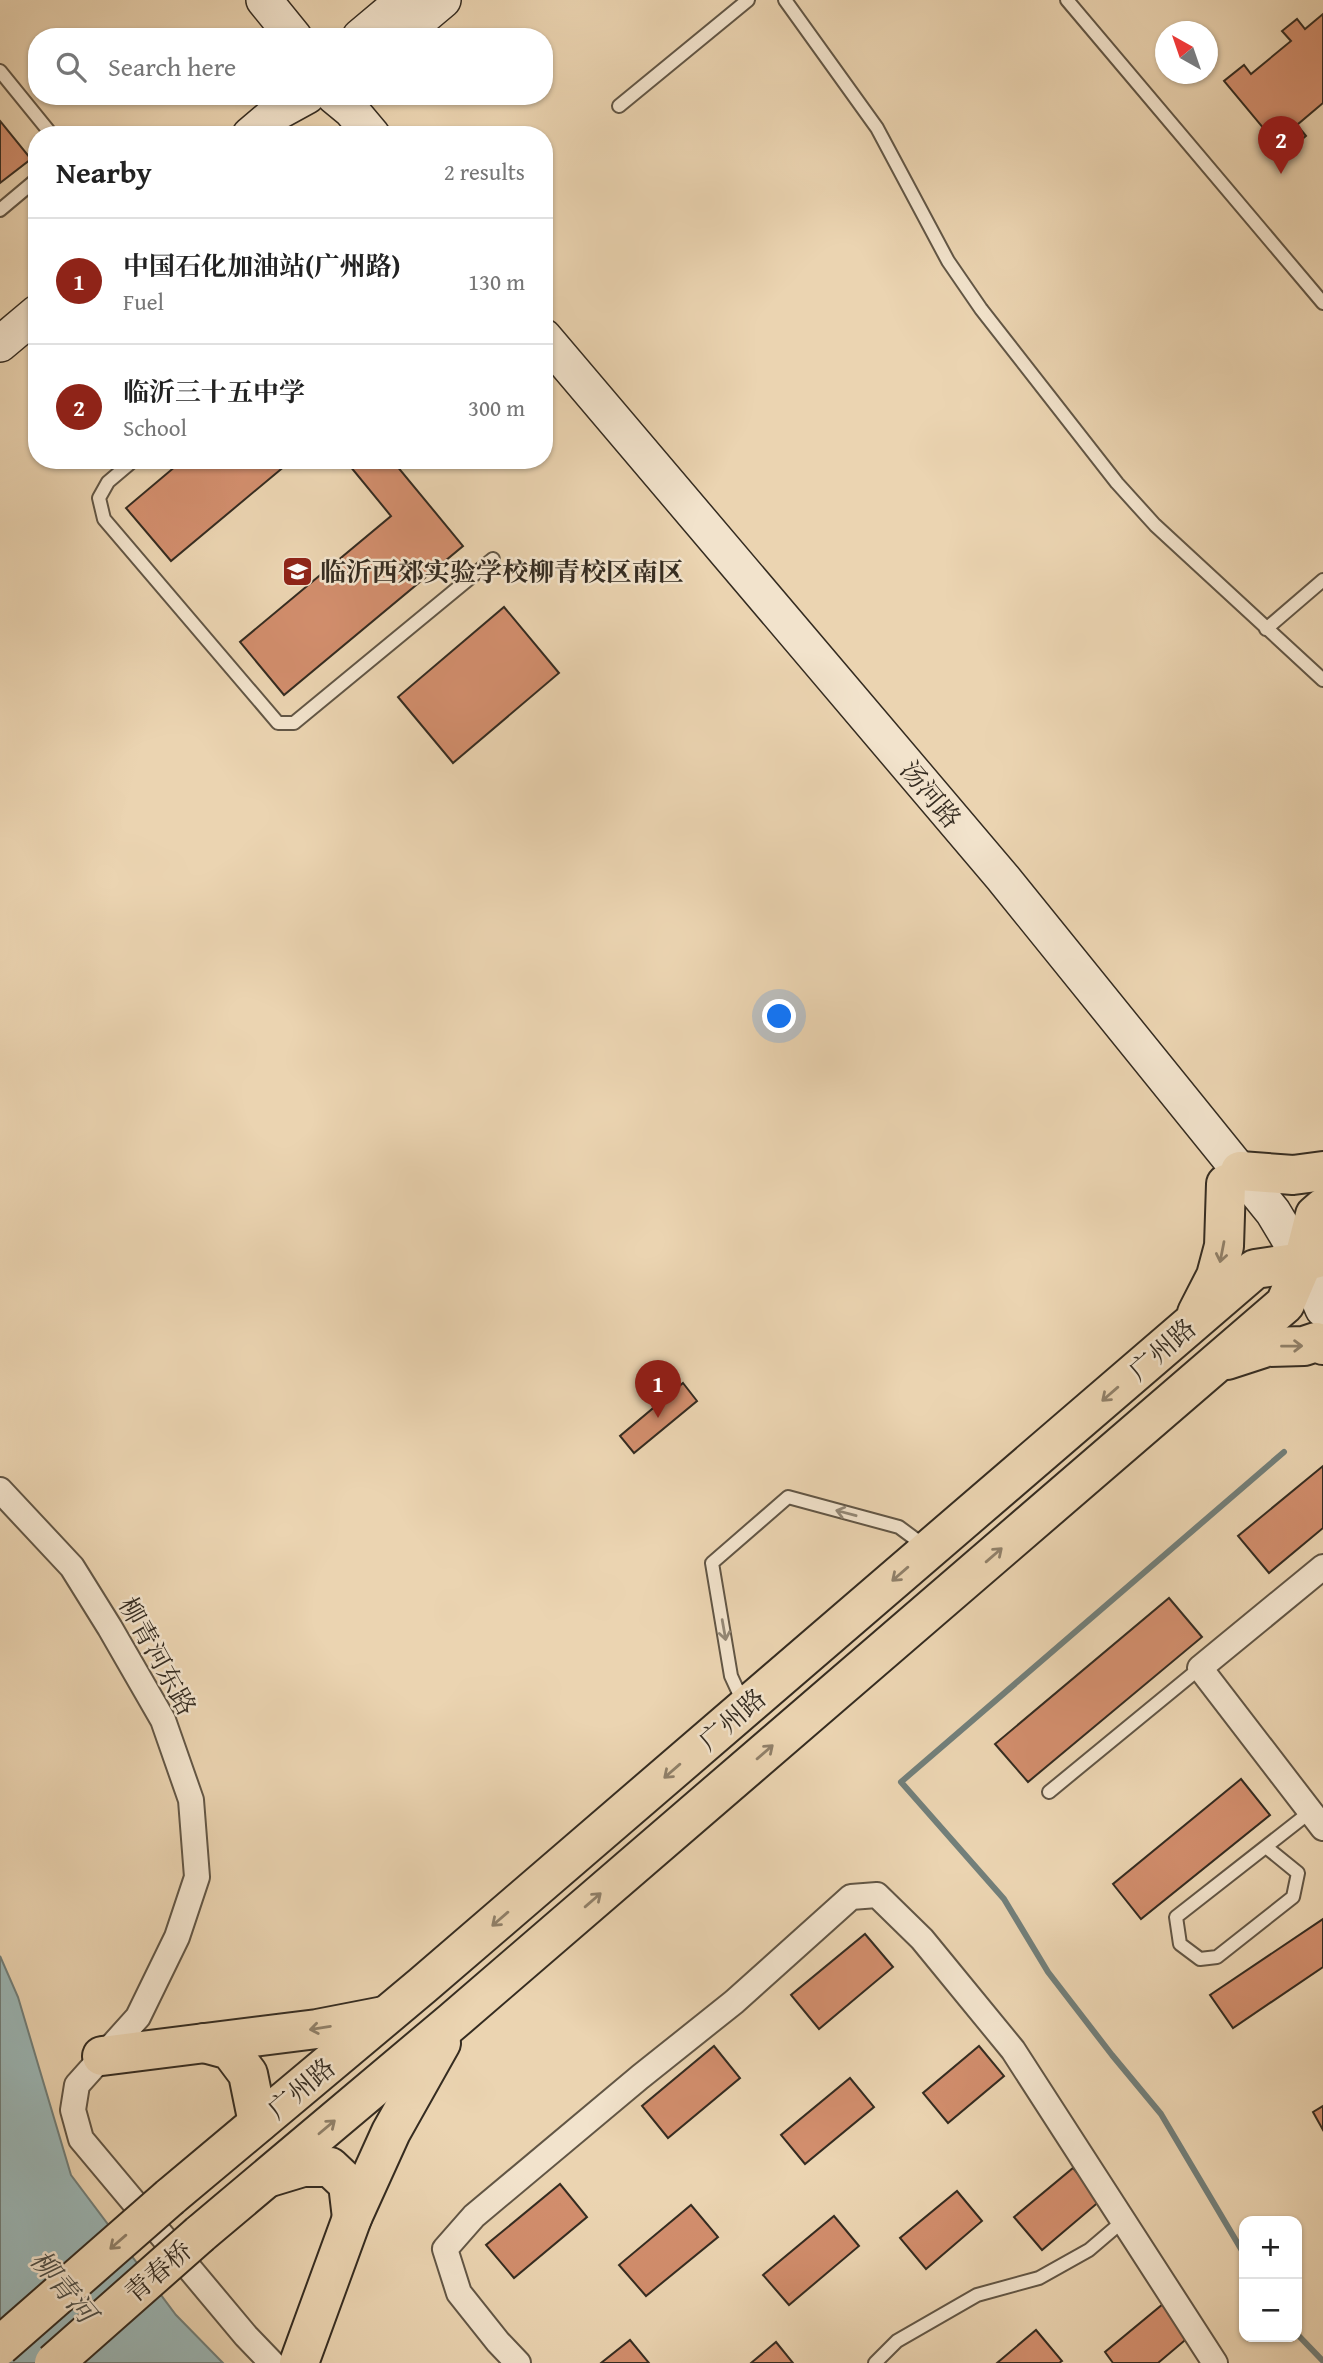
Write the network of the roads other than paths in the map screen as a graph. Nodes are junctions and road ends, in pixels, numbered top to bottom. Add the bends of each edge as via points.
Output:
1 (238, 0) edge
2 (264, 0) edge
3 (404, 0) edge
4 (443, 0) edge
5 (748, 0) edge
6 (785, 0) edge
7 (1067, 0) edge
8 (261, 28) edge
9 (287, 28) edge
10 (371, 28) edge
11 (410, 28) edge
12 (0, 71) edge
13 (291, 105) edge
14 (306, 105) edge
15 (330, 105) edge
16 (345, 105) edge
17 (619, 106) dead end
18 (45, 126) edge
19 (261, 126) edge
20 (284, 126) edge
21 (338, 126) edge
22 (364, 126) edge
23 (28, 187) edge
24 (0, 210) edge
25 (1323, 303) edge
26 (28, 321) edge
27 (0, 344) edge
28 (28, 345) edge
29 (553, 348) edge
30 (0, 368) edge
31 (553, 379) edge
32 (123, 469) edge
33 (493, 559) dead end
34 (1323, 580) edge
35 (1266, 629) junction
36 (1323, 680) edge
37 (1323, 1171) edge
38 (1233, 1177) junction
39 (1323, 1208) edge
40 (1316, 1267) edge
41 (1323, 1309) edge
42 (1191, 1324) junction
43 (1323, 1345) edge
44 (1215, 1364) junction
45 (0, 1490) edge
46 (929, 1550) junction
47 (1323, 1567) edge
48 (1200, 1668) junction
49 (746, 1708) junction
50 (1049, 1792) dead end
51 (1317, 1820) edge
52 (1266, 1847) junction
53 (387, 2015) junction
54 (453, 2021) junction
55 (204, 2043) junction
56 (102, 2056) junction
57 (258, 2123) junction
58 (266, 2179) junction
59 (170, 2197) joint
60 (352, 2218) junction
61 (1123, 2221) junction
62 (200, 2234) joint
63 (0, 2347) edge
64 (54, 2363) edge
65 (272, 2363) edge
66 (299, 2363) edge
67 (518, 2363) edge
68 (875, 2363) edge
69 (1215, 2363) edge

1 - 8 street
2 - 9 street
3 - 10 street
4 - 11 street
5 - 17 lane
6 - 35 lane via 877,128 948,261 981,309 1117,483
7 - 25 lane
12 - 18 lane
13 - 19 street
14 - 20 street
15 - 21 street
16 - 22 street
23 - 24 lane
26 - 27 street
28 - 30 street
29 - 38 street, 汤河路 via 1003,878
31 - 38 street, 汤河路
32 - 33 lane via 108,482 99,499 104,519 278,723 294,723
34 - 35 lane
35 - 36 lane
37 - 38 main road
38 - 40 street, 汤河路 via 1273,1212
38 -> 42 main road via 1216,1276
39 - 40 main road, 广州路 via 1315,1215
40 - 41 street, 汤河路
40 - 42 main road, 广州路 via 1255,1269
40 - 44 main road, 广州路 via 1284,1304
42 -> 46 main road, 广州路
44 -> 43 main road via 1266,1347
54 -> 44 main road, 广州路
45 - 56 street, 柳青河东路 via 72,1567 110,1628 163,1720 191,1800 197,1877 177,1937 138,2017
46 -> 49 main road, 广州路
46 -> 49 lane via 899,1527 788,1497 712,1563 731,1676
47 - 48 street
48 - 50 lane
48 - 51 street
49 -> 53 main road, 广州路
51 - 52 lane
52 - 52 lane via 1176,1917 1180,1944 1200,1959 1217,1957 1293,1897 1298,1873
53 -> 55 main road
53 - 57 main road, 广州路
58 -> 54 main road, 广州路
54 - 60 main road via 391,2132
55 - 56 main road
55 - 57 main road via 230,2050 248,2074
56 - 65 street, 柳青河东路 via 77,2085 73,2110 81,2139
57 - 59 main road, 广州路
58 - 60 main road via 303,2167 330,2167 348,2184
58 - 62 main road, 广州路
59 -> 63 main road, 青春桥, bridge
60 - 66 main road
61 - 67 street via 1013,2050 930,1949 877,1895 851,1897 734,2002 474,2216 445,2249 459,2293
61 - 68 lane via 1089,2250 1039,2278 977,2295 897,2341
61 - 69 street
62 - 64 main road, 青春桥, bridge

